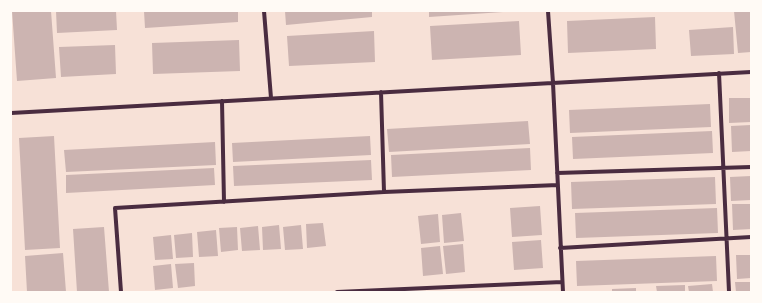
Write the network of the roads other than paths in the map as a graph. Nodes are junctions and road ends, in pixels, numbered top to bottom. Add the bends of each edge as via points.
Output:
1 (264, 11) edge
2 (548, 11) edge
3 (751, 72) edge
4 (719, 73) junction
5 (553, 83) junction
6 (381, 92) junction
7 (271, 98) junction
8 (222, 101) junction
9 (11, 113) edge
10 (751, 166) edge
11 (723, 168) junction
12 (557, 173) junction
13 (558, 185) junction
14 (384, 192) junction
15 (224, 202) junction
16 (751, 237) edge
17 (726, 239) junction
18 (560, 248) junction
19 (562, 282) junction
20 (121, 292) edge
21 (336, 292) edge
22 (563, 292) edge
23 (728, 292) edge

1 - 7 street
2 - 5 street
3 - 4 street
4 - 5 street
4 - 11 street
5 - 6 street
5 - 12 street
6 - 7 street
6 - 14 street
7 - 8 street
8 - 9 street
8 - 15 street
10 - 11 street
11 - 12 street
11 - 17 street
12 - 13 street
13 - 14 street
13 - 18 street
14 - 15 street
15 - 20 street via 115,208
16 - 17 street
17 - 18 street
17 - 23 street
18 - 19 street
19 - 21 street
19 - 22 street

